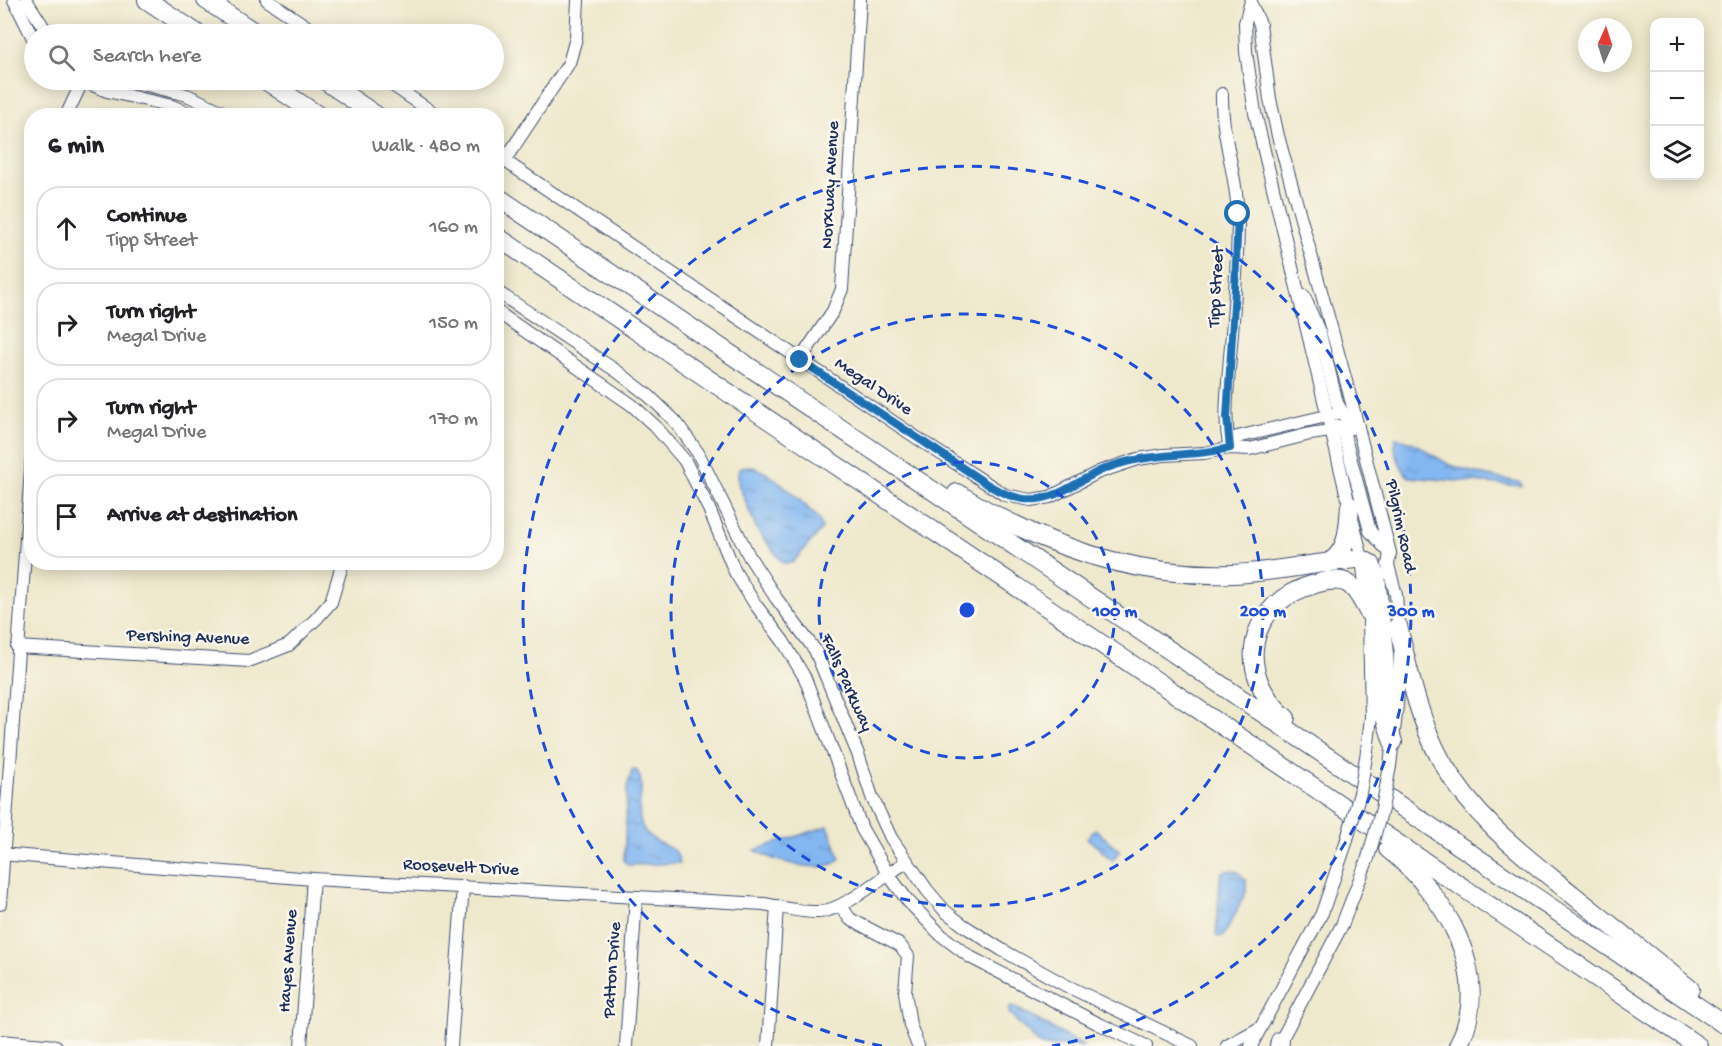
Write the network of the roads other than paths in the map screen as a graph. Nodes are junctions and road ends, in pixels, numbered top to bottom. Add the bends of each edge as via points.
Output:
1 (14, 0) edge
2 (26, 0) edge
3 (147, 0) edge
4 (206, 0) edge
5 (267, 0) edge
6 (578, 0) edge
7 (860, 0) edge
8 (1251, 2) edge
9 (26, 24) edge
10 (42, 24) edge
11 (183, 24) edge
12 (242, 24) edge
13 (303, 24) edge
14 (78, 90) edge
15 (104, 90) edge
16 (167, 90) edge
17 (280, 90) edge
18 (339, 90) edge
19 (400, 90) edge
20 (1222, 94) dead end
21 (70, 108) edge
22 (176, 108) edge
23 (214, 108) edge
24 (307, 108) edge
25 (365, 108) edge
26 (426, 108) edge
27 (504, 154) edge
28 (504, 160) edge
29 (504, 201) edge
30 (504, 241) edge
31 (1296, 284) junction
32 (504, 296) edge
33 (504, 317) edge
34 (704, 336) junction
35 (800, 360) junction
36 (1348, 411) junction
37 (1328, 416) junction
38 (1358, 427) junction
39 (1336, 430) junction
40 (1230, 448) junction
41 (1350, 506) junction
42 (1389, 552) junction
43 (24, 557) edge
44 (1362, 559) junction
45 (1328, 563) junction
46 (341, 570) edge
47 (1369, 613) junction
48 (1074, 625) junction
49 (1398, 626) junction
50 (17, 647) junction
51 (1393, 742) junction
52 (2, 854) edge
53 (906, 862) junction
54 (888, 874) junction
55 (314, 879) junction
56 (464, 886) junction
57 (636, 897) junction
58 (1538, 899) junction
59 (0, 903) edge
60 (777, 906) junction
61 (841, 906) junction
62 (1722, 1014) edge
63 (1722, 1023) edge
64 (1261, 1027) junction
65 (0, 1041) edge
66 (1279, 1044) edge
67 (56, 1046) edge
68 (301, 1046) edge
69 (451, 1046) edge
70 (626, 1046) edge
71 (768, 1046) edge
72 (918, 1046) edge
73 (1146, 1046) edge
74 (1192, 1046) edge
75 (1227, 1046) edge
76 (1251, 1046) edge
77 (1458, 1046) edge
78 (1698, 1046) edge

1 - 9 street
2 - 10 street
3 - 11 highway
4 - 12 highway
5 - 13 street
6 - 27 street via 576,38 569,63
7 - 35 street, Norxway Avenue via 842,290
8 - 31 street, Pilgrim Road via 1245,23 1246,52 1255,113
8 - 36 street, Pilgrim Road via 1260,24 1278,136
14 - 21 street
15 - 22 street
16 - 23 street
17 - 24 highway
18 - 25 highway
19 - 26 street
20 - 40 street, Tipp Street via 1222,125 1238,214 1227,417
28 - 35 street, Megal Drive
29 - 34 highway
30 - 48 highway
31 - 36 street via 1308,300 1320,334 1336,403
31 - 37 street, Pilgrim Road
32 - 53 street, Falls Parkway via 618,372 676,422 698,453 749,556 815,650 872,796
33 - 54 street, Falls Parkway via 632,405 685,461 735,572 805,678 862,829
34 - 45 highway via 983,509 1078,552 1137,567 1209,574
34 - 58 highway
35 - 40 street, Megal Drive via 990,486 1017,498 1050,496 1092,474 1138,459
36 - 37 street, Megal Drive
36 - 38 street, Pilgrim Road
37 - 39 street
37 - 40 street, Megal Drive via 1237,437
38 - 39 street, Megal Drive
38 - 42 street, Pilgrim Road
39 - 40 street, Megal Drive via 1250,448
39 - 41 street
39 - 42 street via 1370,531
41 - 44 street
41 - 45 highway via 1344,547
42 - 49 street, Pilgrim Road
43 - 50 street
44 - 45 highway
44 - 47 street
44 - 51 highway via 1373,567 1378,582 1385,717
46 - 50 street, Pershing Avenue via 331,602 316,619 289,645 249,661
47 - 58 highway via 1353,587 1336,581 1300,588 1277,603 1265,616 1256,638 1255,671 1262,691 1295,726 1498,863
47 - 64 street, bridge via 1371,717 1360,793 1322,913
48 - 77 highway via 1157,691 1385,846 1412,869 1451,921 1464,955 1471,1000
48 - 78 highway
49 - 51 street, Pilgrim Road
49 - 62 highway via 1430,737 1451,776 1476,810 1509,844
50 - 52 street
51 - 66 street, Pilgrim Road, bridge via 1382,809 1368,858 1342,925
52 - 55 street, Roosevelt Drive
52 - 59 street
53 - 54 street, Roosevelt Drive
53 - 74 street, Falls Parkway via 945,911 981,937 1065,985
54 - 61 street, Roosevelt Drive
54 - 73 street, Falls Parkway via 927,921 970,957
55 - 56 street, Roosevelt Drive
55 - 68 street, Hayes Avenue
56 - 57 street, Roosevelt Drive
56 - 69 street
57 - 60 street, Roosevelt Drive
57 - 70 street, Patton Drive
58 - 63 highway
60 - 61 street, Roosevelt Drive via 815,912
60 - 71 street
61 - 72 street via 850,919 900,945 908,956 906,1003
64 - 75 street
64 - 76 street
65 - 67 street

